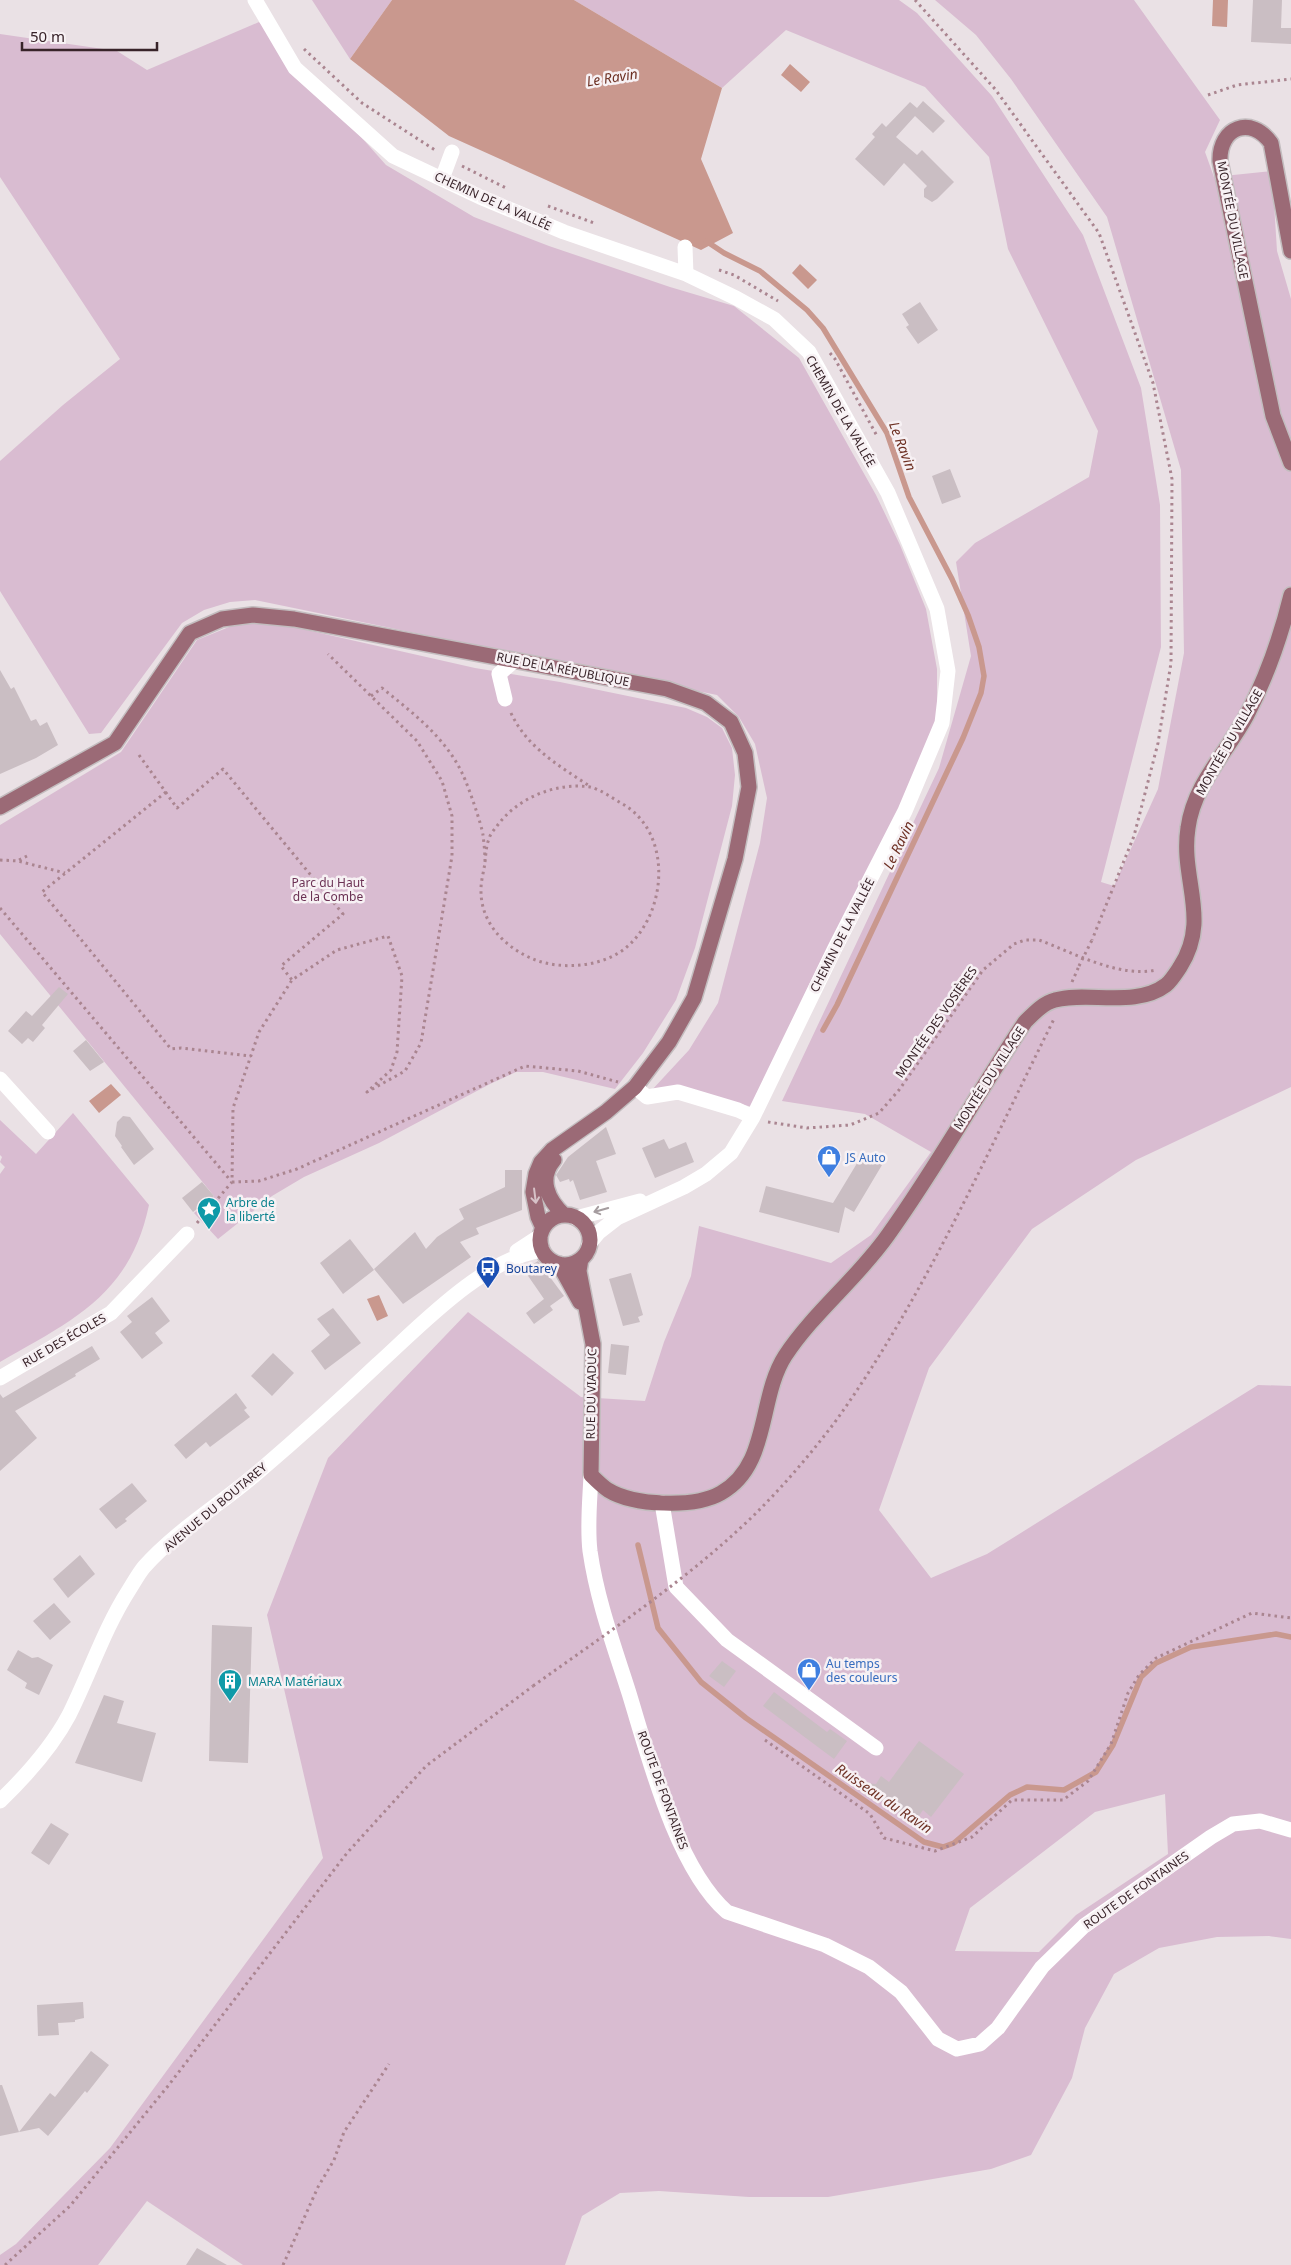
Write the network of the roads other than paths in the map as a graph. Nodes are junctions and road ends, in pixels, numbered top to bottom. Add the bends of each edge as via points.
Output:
1 (255, 0) edge
2 (450, 155) road end
3 (442, 179) junction
4 (685, 248) dead end
5 (1291, 251) edge
6 (686, 274) junction
7 (1291, 463) edge
8 (1291, 595) edge
9 (515, 660) junction
10 (505, 699) road end
11 (0, 807) edge
12 (0, 1079) edge
13 (634, 1087) junction
14 (751, 1121) junction
15 (48, 1132) dead end
16 (579, 1133) junction
17 (661, 1196) junction
18 (570, 1216) junction
19 (187, 1234) road end
20 (542, 1238) junction
21 (589, 1244) junction
22 (580, 1259) junction
23 (559, 1264) junction
24 (587, 1314) junction
25 (0, 1378) edge
26 (591, 1475) junction
27 (662, 1503) junction
28 (876, 1748) dead end
29 (0, 1801) edge
30 (1291, 1830) edge

1 - 3 street, CHEMIN DE LA VALLÉE via 295,68 393,156
2 - 3 street
3 - 6 street, CHEMIN DE LA VALLÉE via 564,232
4 - 6 street
5 - 7 main road, MONTÉE DU VILLAGE via 1271,143 1254,128 1232,131 1224,138 1220,161 1273,416
6 - 14 street, CHEMIN DE LA VALLÉE via 774,319 809,352 888,493 937,609 948,672 942,723 905,811 834,948
8 - 27 main road, MONTÉE DU VILLAGE via 1262,683 1246,717 1207,776 1193,807 1186,848 1194,906 1190,952 1166,985 1142,996 1054,1000 1025,1022 887,1236 784,1357 775,1376 752,1462 722,1493 699,1502
9 - 10 street via 499,674
9 - 11 main road, RUE DE LA RÉPUBLIQUE via 294,619 253,614 222,619 190,633 115,743
9 - 13 main road, RUE DE LA RÉPUBLIQUE via 667,689 706,703 732,722 745,753 749,787 735,859 694,998 669,1042
12 - 15 street
13 - 14 street via 646,1097 678,1092 738,1110
13 - 16 main road, RUE DE LA RÉPUBLIQUE
14 - 17 street via 731,1153 706,1174
16 - 18 main road, RUE DE LA RÉPUBLIQUE via 550,1165 546,1176 546,1189 555,1206
16 -> 20 main road, RUE DE LA RÉPUBLIQUE via 552,1150 536,1174 533,1192
17 -> 18 street
17 - 21 street via 617,1218
18 - 20 main road via 552,1218
18 - 21 main road via 587,1229
19 - 25 street, RUE DES ÉCOLES via 111,1313
20 - 23 main road via 552,1261
20 - 29 street, AVENUE DU BOUTAREY via 464,1288 429,1315 256,1474 144,1567 114,1613 69,1715 48,1749
21 - 22 main road
22 - 23 main road via 574,1263
22 - 24 main road, RUE DU VIADUC via 579,1271
23 - 24 main road, RUE DU VIADUC
24 - 26 main road, RUE DU VIADUC via 594,1378
26 - 27 main road, MONTÉE DU VILLAGE via 608,1490
26 - 30 street, ROUTE DE FONTAINES via 590,1549 600,1600 680,1846 715,1902 727,1912 824,1945 869,1967 901,1992 938,2040 957,2049 980,2044 998,2028 1042,1967 1084,1926 1210,1837 1233,1824 1260,1821
27 - 28 street via 676,1587 727,1640

